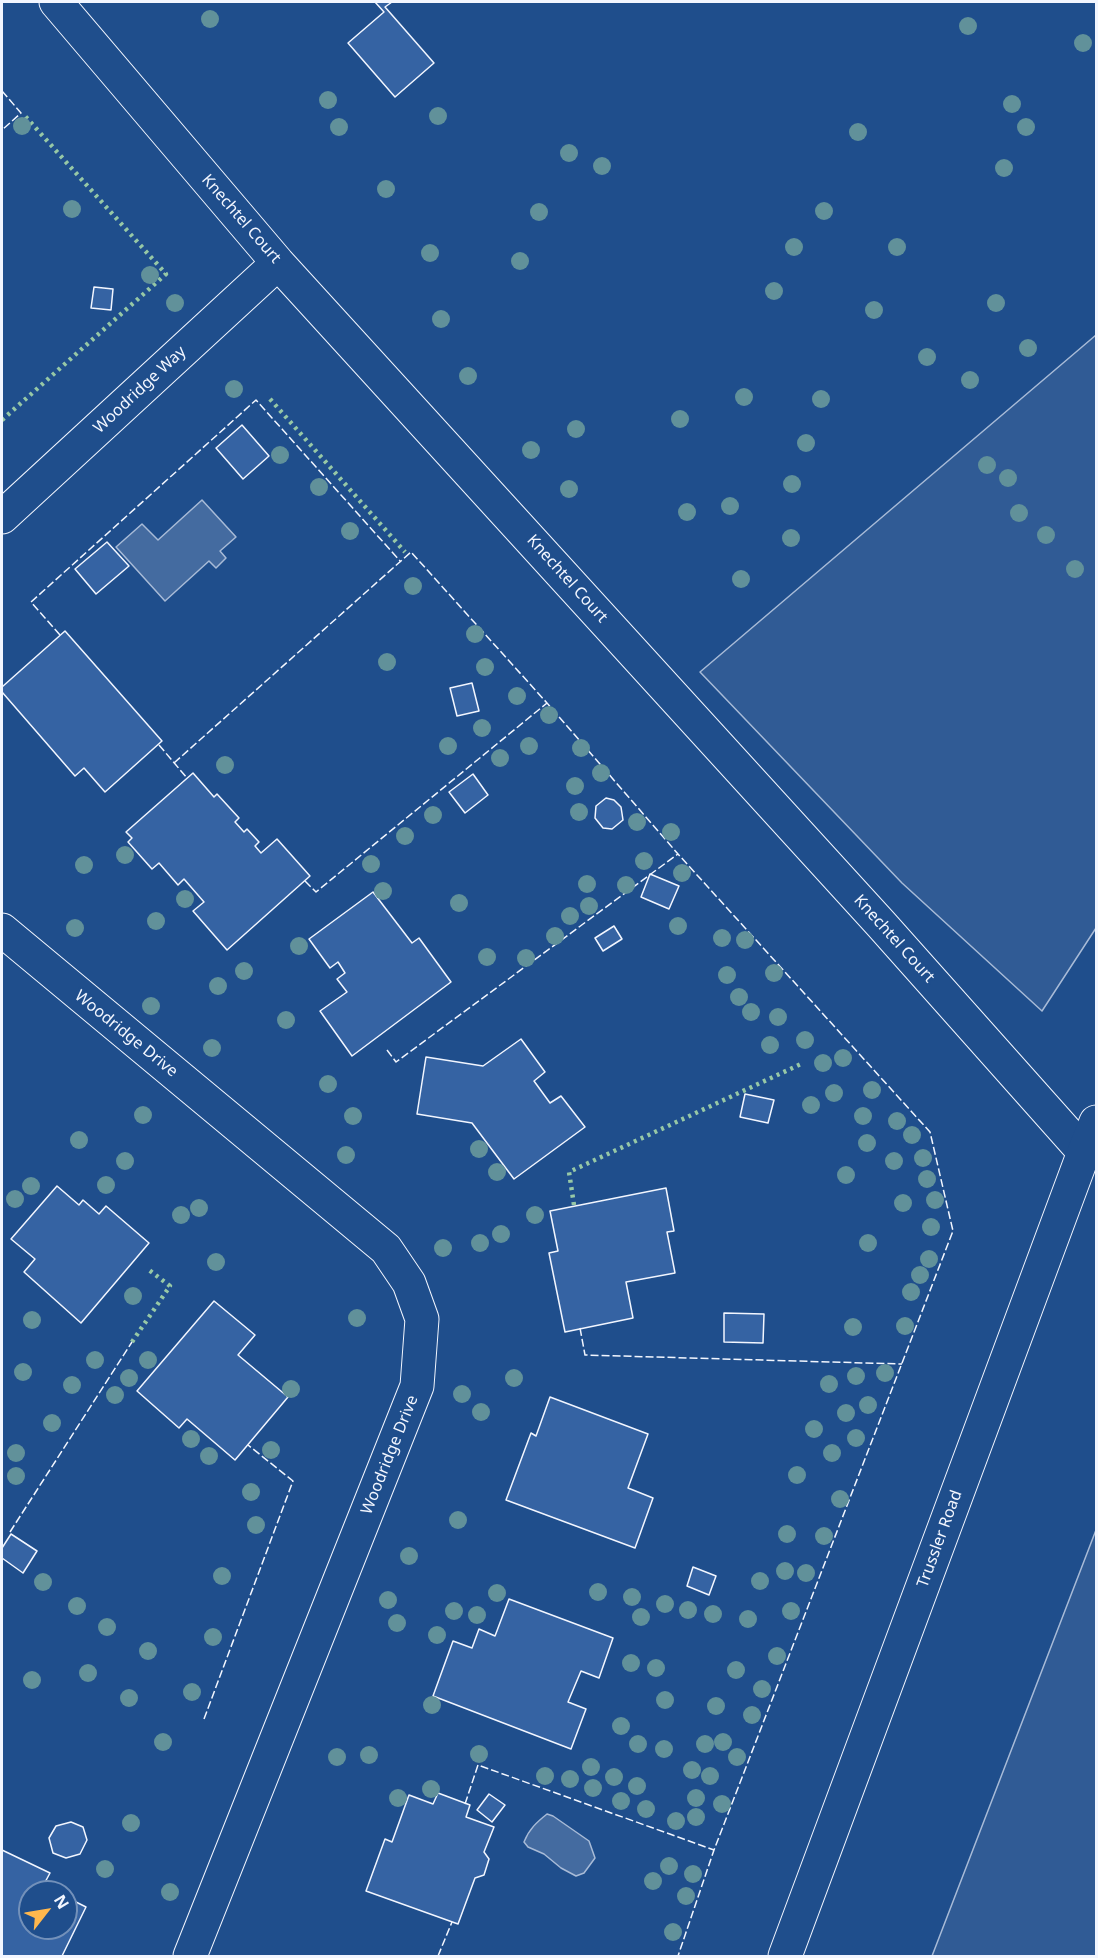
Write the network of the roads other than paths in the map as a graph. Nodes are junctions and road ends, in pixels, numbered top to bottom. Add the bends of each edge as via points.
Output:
1 (56, 2) edge
2 (278, 262) junction
3 (2, 517) edge
4 (2, 930) edge
5 (1096, 1122) edge
6 (1084, 1152) junction
7 (190, 1956) edge
8 (785, 1956) edge

1 - 2 street, Knechtel Court
2 - 3 street, Woodridge Way
2 - 6 street, Knechtel Court
4 - 7 street, Woodridge Drive via 386,1249 409,1283 422,1319 417,1386
5 - 6 street, Trussler Road
6 - 8 street, Trussler Road

